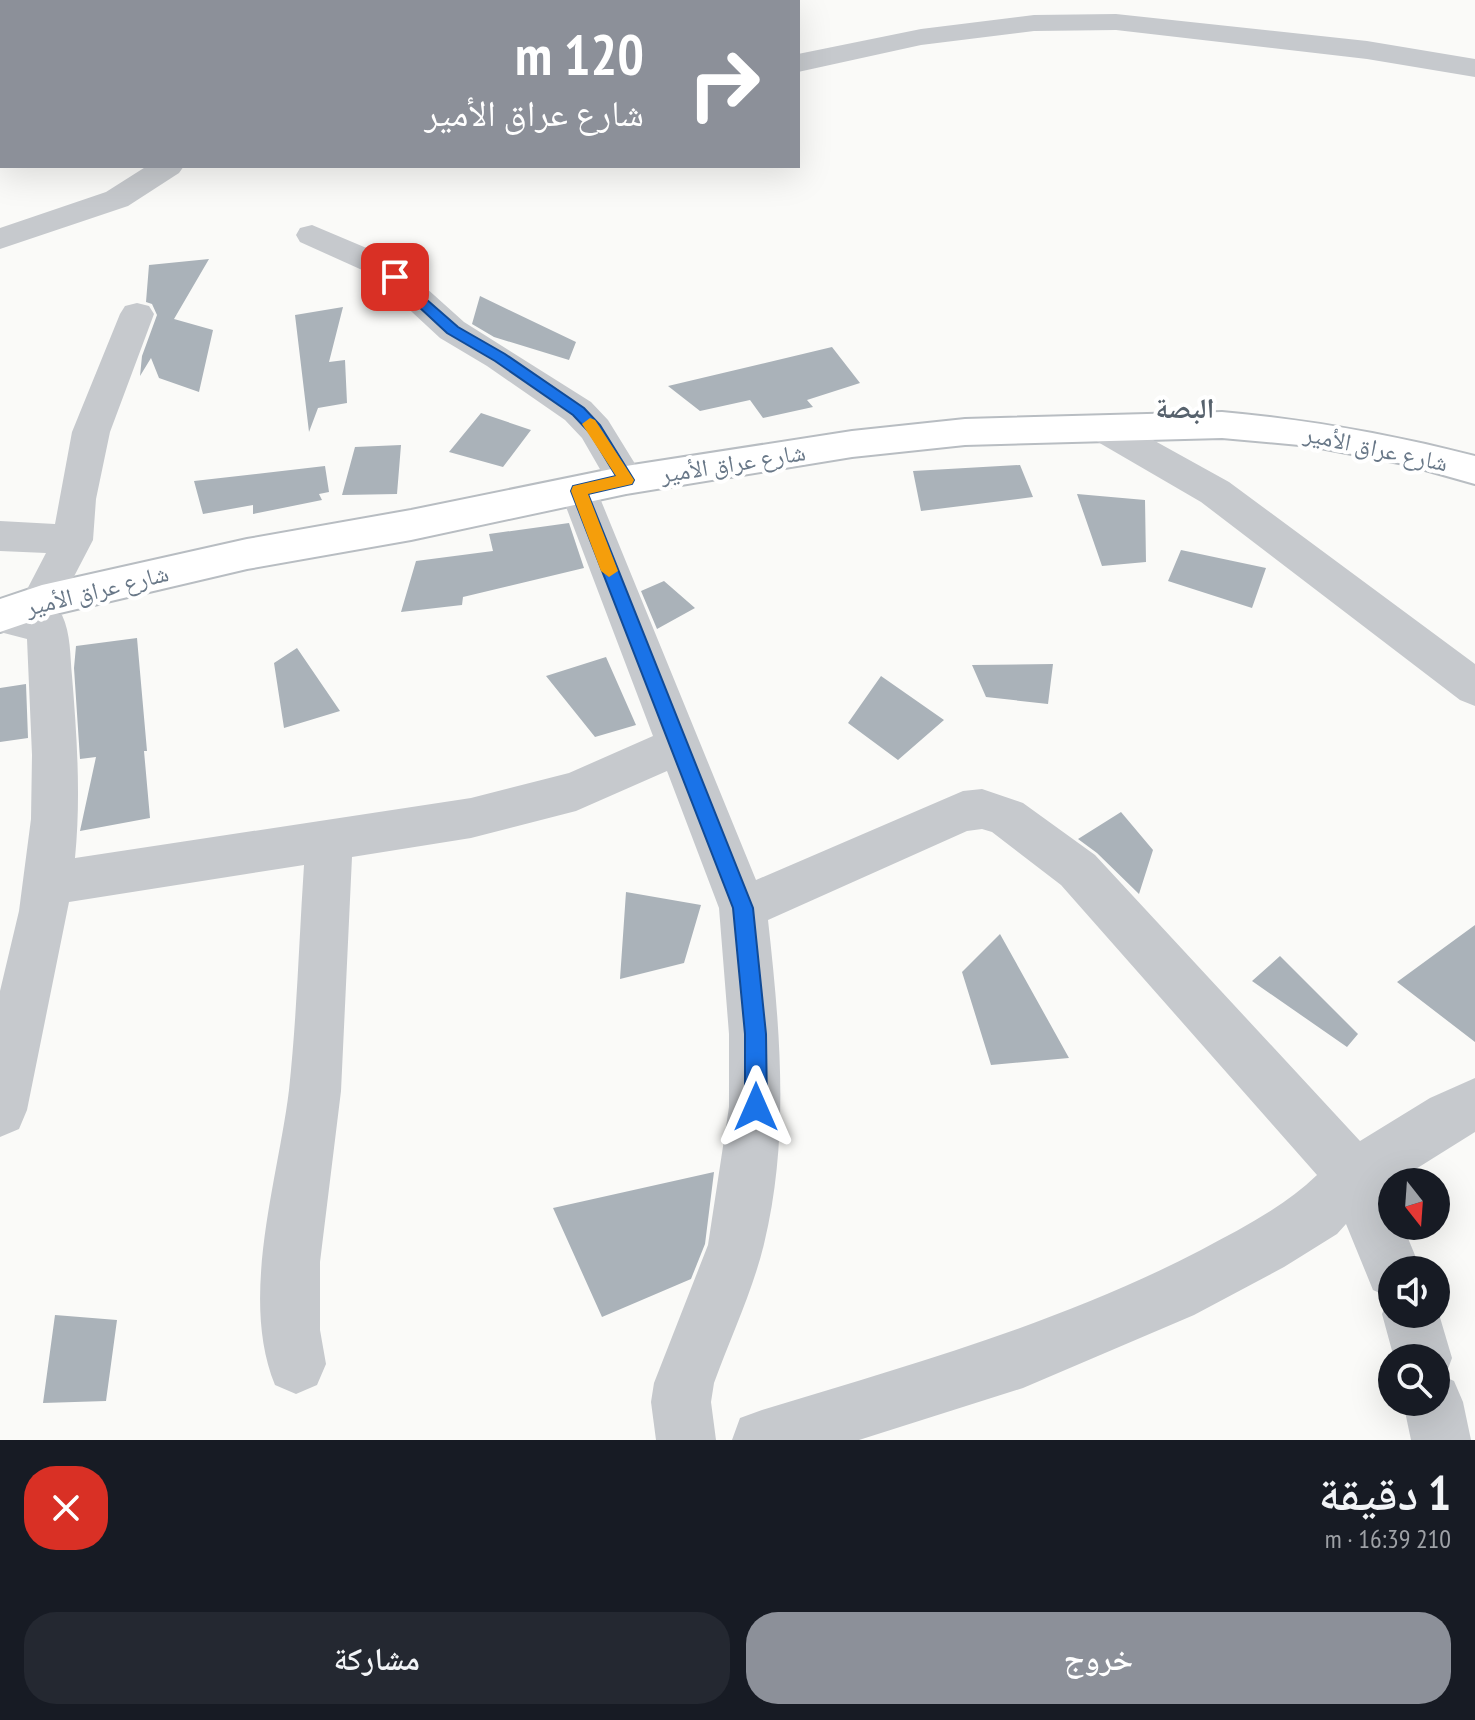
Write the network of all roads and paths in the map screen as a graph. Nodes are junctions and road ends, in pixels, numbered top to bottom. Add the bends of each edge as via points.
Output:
1 (800, 63) edge
2 (1475, 68) edge
3 (166, 168) edge
4 (312, 235) dead end
5 (0, 239) edge
6 (137, 314) dead end
7 (1104, 429) junction
8 (1475, 470) edge
9 (626, 480) junction
10 (579, 491) junction
11 (0, 536) edge
12 (73, 540) junction
13 (14, 611) edge
14 (1475, 688) edge
15 (677, 746) junction
16 (329, 840) junction
17 (48, 884) junction
18 (743, 908) junction
19 (0, 1103) edge
20 (1475, 1104) edge
21 (0, 1110) edge
22 (1355, 1176) junction
23 (1387, 1256) edge
24 (296, 1364) dead end
25 (1436, 1416) edge
26 (686, 1440) edge
27 (762, 1440) edge
28 (1441, 1440) edge

1 - 2 street via 935,35 1034,23 1116,22 1367,50
3 - 5 street via 117,199
4 - 9 street via 383,267 452,330 578,411
6 - 12 street via 91,432
7 - 8 main road, شارع عراق الأمير via 1222,425 1310,433
7 - 9 main road, شارع عراق الأمير via 951,433
7 - 14 street via 1215,492
9 - 10 main road, شارع عراق الأمير
10 - 13 main road, شارع عراق الأمير via 247,554
10 - 15 street
11 - 12 street
12 - 13 street
13 - 17 street via 47,627 55,748
15 - 16 street via 531,805
15 - 18 street
16 - 17 street
16 - 24 street via 315,1091 289,1286 288,1327
17 - 19 street
18 - 22 street via 963,811 982,809 1007,817 1078,870
18 - 26 street via 756,1107 736,1245 684,1383
19 - 21 street
20 - 22 street
22 - 23 street
22 - 27 street via 1317,1214 1174,1295 1023,1359
25 - 28 street

